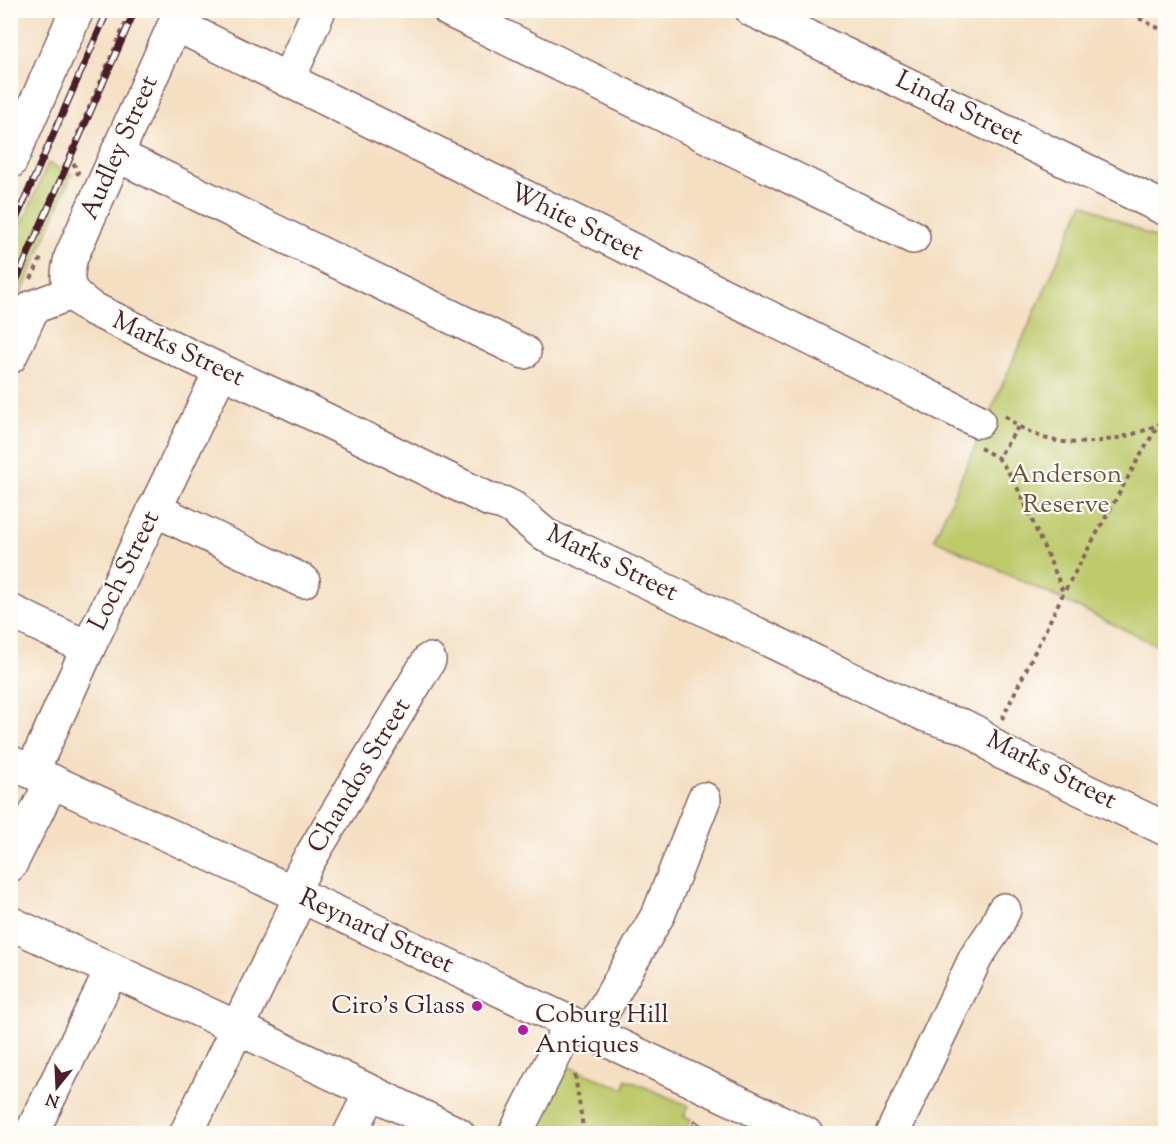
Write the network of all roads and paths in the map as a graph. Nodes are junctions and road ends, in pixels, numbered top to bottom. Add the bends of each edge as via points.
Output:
1 (77, 10) edge
2 (131, 10) edge
3 (319, 10) edge
4 (449, 10) edge
5 (752, 10) edge
6 (1123, 10) edge
7 (178, 17) edge
8 (1166, 32) edge
9 (288, 80) junction
10 (117, 155) junction
11 (10, 162) edge
12 (73, 183) dead end
13 (1166, 209) edge
14 (913, 237) dead end
15 (46, 246) dead end
16 (29, 285) dead end
17 (70, 290) junction
18 (524, 352) dead end
19 (10, 357) edge
20 (221, 371) junction
21 (978, 421) dead end
22 (1160, 424) dead end
23 (1018, 427) dead end
24 (154, 508) junction
25 (303, 581) dead end
26 (1063, 594) junction
27 (10, 611) edge
28 (88, 648) junction
29 (429, 660) dead end
30 (990, 744) junction
31 (31, 772) edge
32 (704, 799) dead end
33 (1166, 829) edge
34 (10, 865) edge
35 (297, 894) junction
36 (1004, 910) dead end
37 (10, 923) edge
38 (112, 970) junction
39 (238, 1028) junction
40 (581, 1028) junction
41 (575, 1072) dead end
42 (371, 1092) junction
43 (31, 1134) edge
44 (186, 1134) edge
45 (350, 1134) edge
46 (458, 1134) edge
47 (515, 1134) edge
48 (584, 1134) edge
49 (806, 1134) edge
50 (892, 1134) edge

1 - 11 street
2 - 12 path via 69,154 78,172
3 - 9 street
4 - 14 street
5 - 13 street, Linda Street
6 - 8 path
7 - 9 street, White Street
7 - 10 street, Audley Street
9 - 21 street, White Street
10 - 17 street, Audley Street via 71,257
10 - 18 street
15 - 16 path
17 - 19 street via 33,308
17 - 20 street, Marks Street via 91,308
20 - 24 street, Loch Street
20 - 30 street, Marks Street via 513,508 545,535 926,715 963,726
22 - 26 path
23 - 26 path via 998,458 1021,495
24 - 25 street
24 - 28 street, Loch Street
26 - 30 path
27 - 28 street
28 - 31 street, Loch Street
29 - 35 street, Chandos Street via 307,863
30 - 33 street, Marks Street
31 - 34 street, Loch Street
31 - 35 street, Reynard Street
32 - 40 street via 659,913
35 - 39 street, Chandos Street
35 - 40 street, Reynard Street
36 - 50 street via 976,957
37 - 38 street
38 - 39 street
38 - 43 street
39 - 42 street
39 - 44 street, Chandos Street
40 - 47 street
40 - 49 street, Reynard Street
41 - 48 path
42 - 45 street
42 - 46 street

